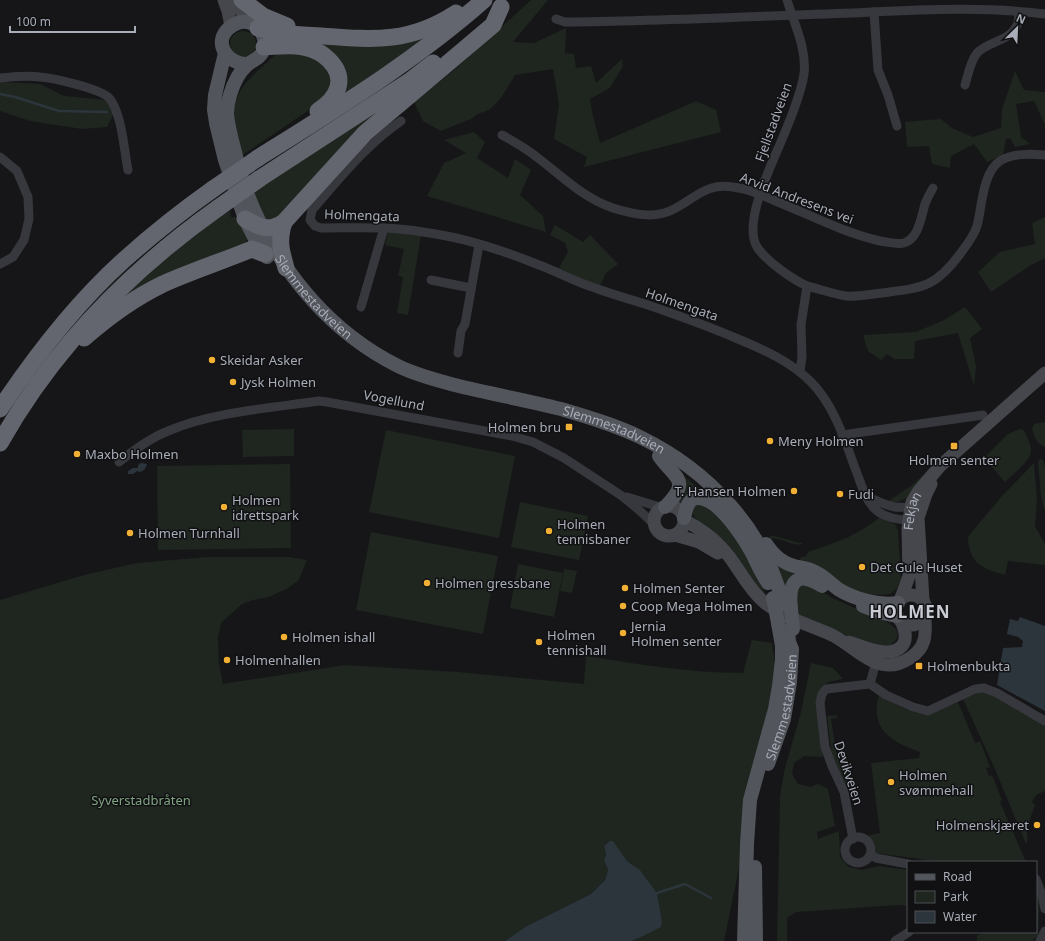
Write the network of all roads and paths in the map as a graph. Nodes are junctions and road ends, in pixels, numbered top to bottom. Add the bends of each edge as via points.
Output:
1 (224, 0) edge
2 (234, 0) edge
3 (242, 0) edge
4 (474, 0) edge
5 (484, 0) edge
6 (787, 0) edge
7 (505, 3) edge
8 (874, 12) junction
9 (1020, 12) junction
10 (1045, 14) edge
11 (791, 15) junction
12 (556, 19) dead end
13 (254, 25) junction
14 (231, 26) junction
15 (318, 36) junction
16 (264, 47) junction
17 (225, 53) junction
18 (248, 64) junction
19 (0, 78) edge
20 (966, 85) dead end
21 (401, 121) dead end
22 (898, 126) dead end
23 (502, 135) dead end
24 (1045, 155) edge
25 (0, 157) edge
26 (258, 158) junction
27 (128, 170) dead end
28 (933, 188) dead end
29 (760, 195) junction
30 (245, 219) joint
31 (284, 222) junction
32 (384, 228) junction
33 (259, 240) junction
34 (479, 244) junction
35 (0, 264) edge
36 (286, 268) junction
37 (431, 280) dead end
38 (807, 286) junction
39 (471, 288) junction
40 (361, 307) dead end
41 (458, 353) dead end
42 (56, 357) junction
43 (800, 372) junction
44 (1045, 373) edge
45 (0, 409) edge
46 (983, 415) dead end
47 (842, 435) junction
48 (0, 443) edge
49 (659, 456) junction
50 (118, 462) dead end
51 (622, 496) junction
52 (664, 507) junction
53 (914, 515) junction
54 (684, 519) junction
55 (744, 521) junction
56 (655, 525) junction
57 (675, 535) junction
58 (735, 566) junction
59 (768, 583) junction
60 (923, 600) junction
61 (782, 604) junction
62 (899, 610) junction
63 (925, 618) junction
64 (786, 626) junction
65 (877, 657) junction
66 (870, 684) junction
67 (1045, 721) edge
68 (853, 839) junction
69 (871, 854) junction
70 (907, 864) edge
71 (1037, 882) edge
72 (1045, 909) edge
73 (1045, 931) edge
74 (907, 933) edge
75 (744, 941) edge
76 (756, 941) edge
77 (895, 941) edge
78 (1040, 941) edge

1 - 14 main road
2 - 13 main road
3 - 15 highway via 273,21
4 - 15 highway via 446,20 406,36 380,39
5 - 26 highway via 402,66
6 - 11 street, Fjellstadveien
7 - 31 highway via 493,26 365,133
7 - 42 highway, bridge via 411,80 259,179 180,235 136,272
8 - 9 street
8 - 11 street
8 - 22 street via 878,70
9 - 10 street
9 - 20 street via 1016,29 977,54 972,62
11 - 12 street via 626,21 565,22
11 - 29 street, Fjellstadveien via 800,38 804,73 784,135
13 - 14 main road via 239,22
13 - 15 highway via 282,33
13 - 16 main road via 262,34
14 - 17 main road via 223,38
16 - 18 main road via 261,55
16 - 26 highway via 311,49 325,55 334,64 340,81 332,100 324,108 278,138
17 - 18 main road via 235,62
17 - 30 main road via 216,89 215,113 226,160
18 - 33 main road, Slemmestadveien via 232,89 227,112 230,133
19 - 27 street via 39,76 100,92 109,98 118,115
21 - 32 street, Holmengata via 378,138 351,165 312,210 310,220 321,228
23 - 29 street, Arvid Andresens vei via 538,158 588,197 632,213 646,215 671,210 704,190 718,186 740,188
24 - 38 street, Fjellstadveien via 1012,156 1000,161 993,169 981,202 977,226 951,267 937,279 917,289 857,296 845,296
25 - 35 street via 17,171 28,197 29,219 24,240 13,257
26 - 45 highway, bridge via 153,235 96,287 51,338
28 - 29 street, Arvid Andresens vei via 913,237 898,244 849,232
29 - 38 street, Fjellstadveien via 754,224 754,239 757,246 764,256
30 - 33 highway
31 - 33 highway
31 - 36 highway via 280,243
32 - 34 street, Holmengata via 424,232
32 - 40 street
33 - 36 main road, Slemmestadveien
33 - 42 highway via 144,294 117,312 70,351
33 - 49 main road, Slemmestadveien via 315,312 356,347 394,370 442,388 594,427
34 - 39 street
34 - 43 street, Holmengata via 595,288 716,329 767,351
36 - 55 main road, Slemmestadveien via 331,320 378,355 396,365 468,388 604,422 642,438 706,480
37 - 39 street
38 - 43 street via 801,325
39 - 41 street
42 - 48 highway
43 - 47 street, Holmengata via 824,397
44 - 53 main road, Fekjan via 965,443 930,486
46 - 47 street
47 - 53 street, Holmengata via 867,496
49 - 52 main road via 678,479 676,494
49 - 59 main road, Slemmestadveien via 706,490 730,514 756,550 767,574
50 - 51 street, Vogellund via 134,449 167,431 196,421 327,402 533,442 564,458
51 - 52 street, Vogellund
51 - 56 street, Vogellund
52 - 54 main road via 673,507 680,511
52 - 56 main road via 658,512
53 - 60 main road, Fekjan
53 - 62 main road, Fekjan via 908,529 909,576
54 - 57 main road via 684,526
54 - 58 main road via 721,547
54 - 59 main road via 690,501 700,498 712,502 745,542
55 - 61 main road, Slemmestadveien via 766,555 776,578
55 - 62 main road via 759,534 774,555 785,563 814,572 855,597 889,604
56 - 57 main road via 663,535
57 - 58 main road via 706,545
58 - 65 main road via 768,605 839,639 865,658
59 - 61 main road, Slemmestadveien
60 - 62 main road via 910,595
60 - 63 main road
61 - 62 main road via 798,580 806,578 840,597 882,613
61 - 64 main road, Slemmestadveien
62 - 63 main road via 906,625 917,625
62 - 65 main road, Fekjan via 905,632 904,644 892,652
63 - 65 main road via 925,636 916,654 896,665 883,665
64 - 75 main road, Slemmestadveien via 779,686 750,800
64 - 76 main road, Slemmestadveien via 792,649 791,678 784,719 762,781 756,812
65 - 66 street
66 - 67 street via 886,695 928,711 975,688 984,688
66 - 68 street, Devikveien via 826,689 820,703 825,747 844,792
68 - 69 street via 861,838 868,842
68 - 69 street via 846,848 850,860 862,862
69 - 70 street via 876,858
71 - 72 street
73 - 78 street
74 - 77 street

